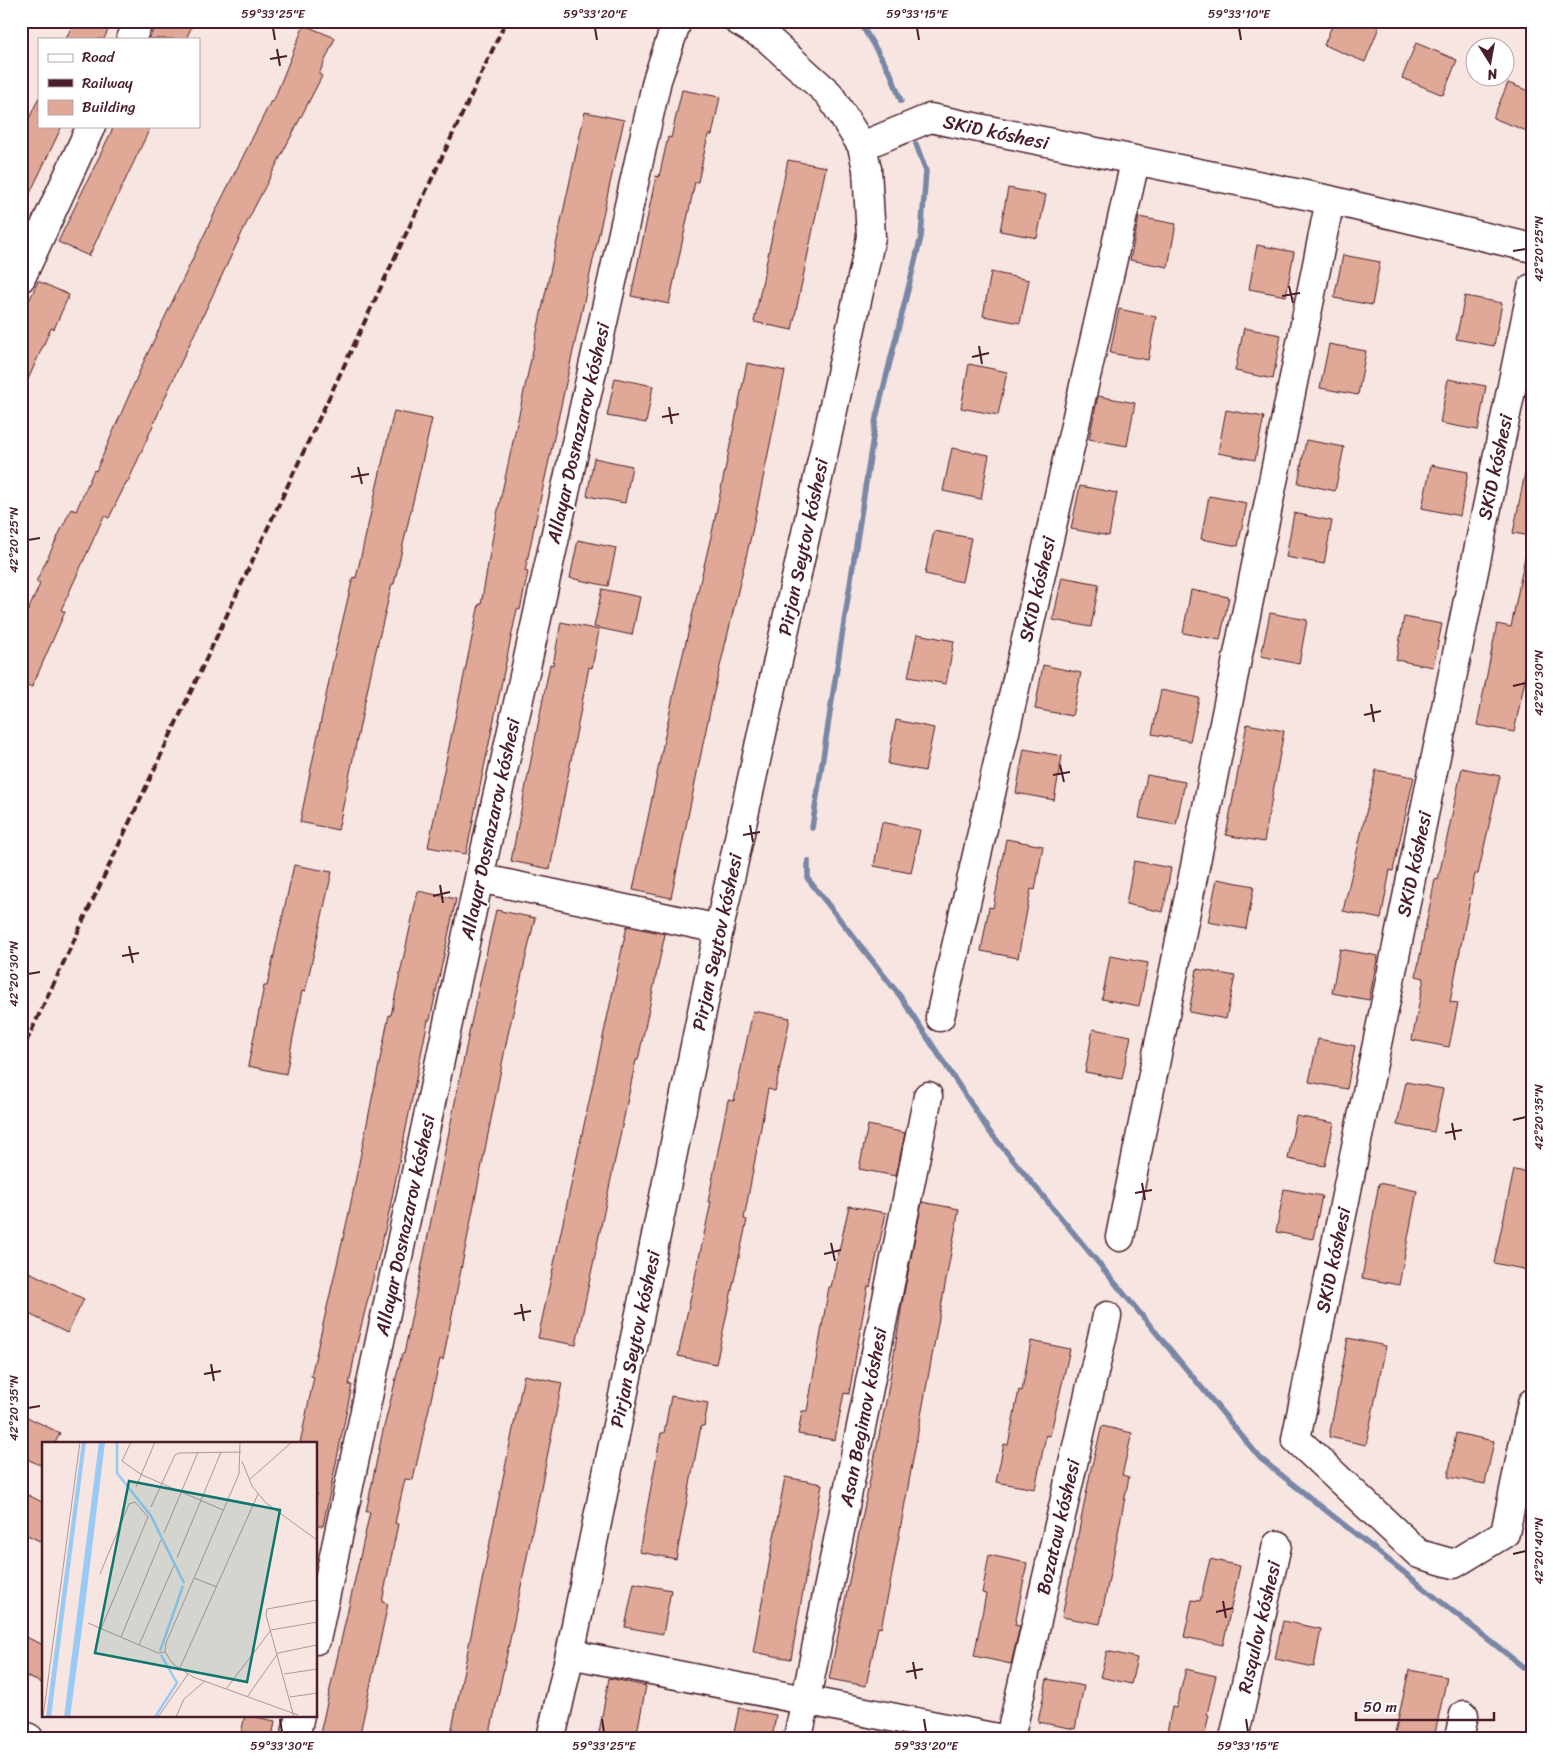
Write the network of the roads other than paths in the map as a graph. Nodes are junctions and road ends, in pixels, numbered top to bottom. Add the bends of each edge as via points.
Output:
1 (139, 21) edge
2 (677, 21) edge
3 (738, 21) edge
4 (131, 38) edge
5 (90, 128) edge
6 (862, 146) junction
7 (1135, 162) junction
8 (1330, 200) junction
9 (1532, 248) edge
10 (21, 278) edge
11 (1532, 288) edge
12 (479, 878) junction
13 (719, 929) junction
14 (940, 1017) dead end
15 (928, 1096) dead end
16 (1120, 1237) dead end
17 (1107, 1316) dead end
18 (1532, 1403) edge
19 (1277, 1545) dead end
20 (318, 1631) edge
21 (570, 1654) junction
22 (806, 1701) junction
23 (300, 1716) edge
24 (21, 1734) edge
25 (29, 1738) edge
26 (295, 1738) edge
27 (551, 1738) edge
28 (798, 1738) edge
29 (997, 1738) edge
30 (1010, 1738) edge
31 (1234, 1738) edge

1 - 4 street
2 - 12 street, Allayar Dosnazarov kóshesi via 657,80
3 - 6 street, Pirjan Seytov kóshesi via 767,38 829,94
5 - 10 street
6 - 7 street, SKiD kóshesi via 930,118
6 - 13 street, Pirjan Seytov kóshesi via 867,169 871,237
7 - 8 street, SKiD kóshesi
7 - 14 street, SKiD kóshesi
8 - 9 street, SKiD kóshesi
8 - 16 street
11 - 18 street, SKiD kóshesi via 1296,1439 1419,1554 1454,1564 1505,1533
12 - 13 street
12 - 20 street, Allayar Dosnazarov kóshesi
13 - 21 street, Pirjan Seytov kóshesi
15 - 22 street, Asan Begimov kóshesi
17 - 30 street, Bozataw kóshesi
19 - 31 street, Rısqulov kóshesi
21 - 22 street
21 - 27 street, Pirjan Seytov kóshesi
22 - 28 street, Asan Begimov kóshesi
22 - 29 street
23 - 26 street
24 - 25 street

